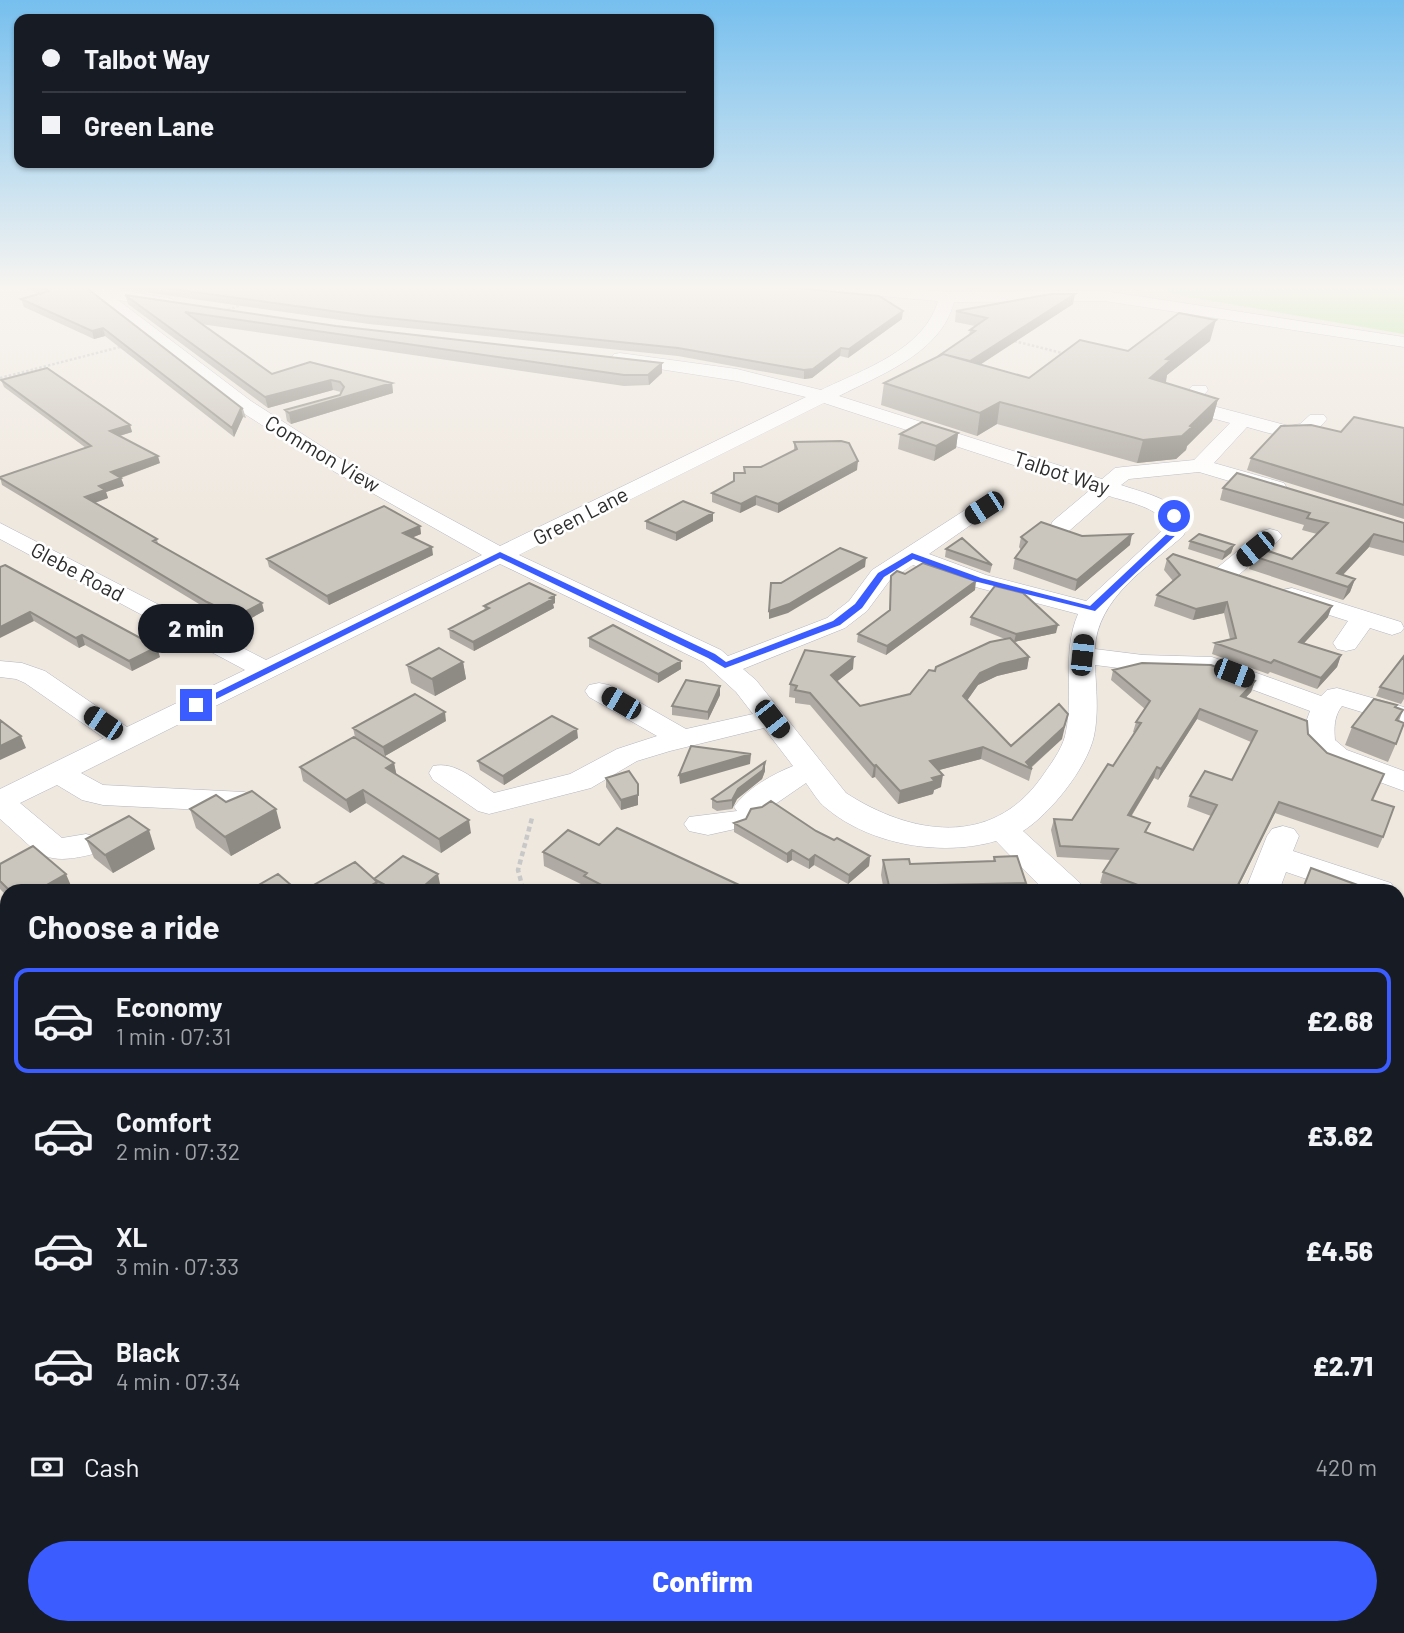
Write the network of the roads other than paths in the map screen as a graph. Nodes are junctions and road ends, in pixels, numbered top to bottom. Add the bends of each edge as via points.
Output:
1 (188, 362) edge
2 (645, 362) edge
3 (888, 362) edge
4 (1199, 390) edge
5 (821, 395) junction
6 (288, 412) edge
7 (265, 418) junction
8 (1317, 419) dead end
9 (1243, 420) junction
10 (1200, 466) junction
11 (1106, 486) junction
12 (1292, 493) edge
13 (984, 508) dead end
14 (1061, 526) edge
15 (2, 533) edge
16 (1270, 537) dead end
17 (1155, 549) junction
18 (500, 555) junction
19 (912, 556) junction
20 (1178, 557) edge
21 (1202, 565) edge
22 (1226, 573) junction
23 (1092, 610) junction
24 (1364, 618) junction
25 (1392, 628) dead end
26 (1346, 643) dead end
27 (1082, 655) junction
28 (725, 666) junction
29 (0, 669) edge
30 (267, 671) junction
31 (599, 691) dead end
32 (1327, 710) junction
33 (1404, 716) edge
34 (772, 719) junction
35 (125, 739) junction
36 (684, 740) junction
37 (811, 769) junction
38 (58, 773) junction
39 (444, 774) dead end
40 (1404, 782) edge
41 (0, 802) edge
42 (244, 802) edge
43 (700, 824) dead end
44 (1002, 829) junction
45 (86, 845) edge
46 (1059, 884) edge
47 (1265, 884) edge
48 (1363, 884) edge

1 - 7 street, Common View
2 - 5 street, Talbot Way via 737,375
3 - 5 street, Green Lane
4 - 9 street via 1185,405
5 - 11 street, Talbot Way
5 - 18 street, Green Lane
6 - 7 street
7 - 18 street, Common View via 342,468
8 - 9 street via 1306,429 1289,432
9 - 10 street
10 - 11 street via 1123,473
10 - 12 street
11 - 14 street
11 - 17 street, Talbot Way via 1164,507 1174,516 1178,526
13 - 19 street
15 - 30 street, Glebe Road
16 - 22 street
17 - 20 street
17 - 23 street, Talbot Way
18 - 28 street, Common View
18 - 30 street, Green Lane
19 - 23 street via 978,580
19 - 28 street via 881,575 858,606 836,623
21 - 22 street
22 - 24 street
23 - 27 street
24 - 25 street
24 - 26 street
27 - 32 street via 1212,665
27 - 44 street via 1083,719 1078,741 1046,794
28 - 34 street, Common View
29 - 35 street via 35,677
30 - 35 street, Green Lane
31 - 36 street
32 - 33 street
32 - 40 street via 1321,743 1336,757
34 - 36 street
34 - 37 street, Common View
35 - 38 street, Green Lane
36 - 39 street via 627,755 580,781 489,803
37 - 43 street via 788,779 741,814
37 - 44 street, Common View via 835,800 884,828 934,836
38 - 41 street, Green Lane
38 - 42 street via 103,795
41 - 45 street via 57,850
44 - 46 street
47 - 48 street via 1279,847

